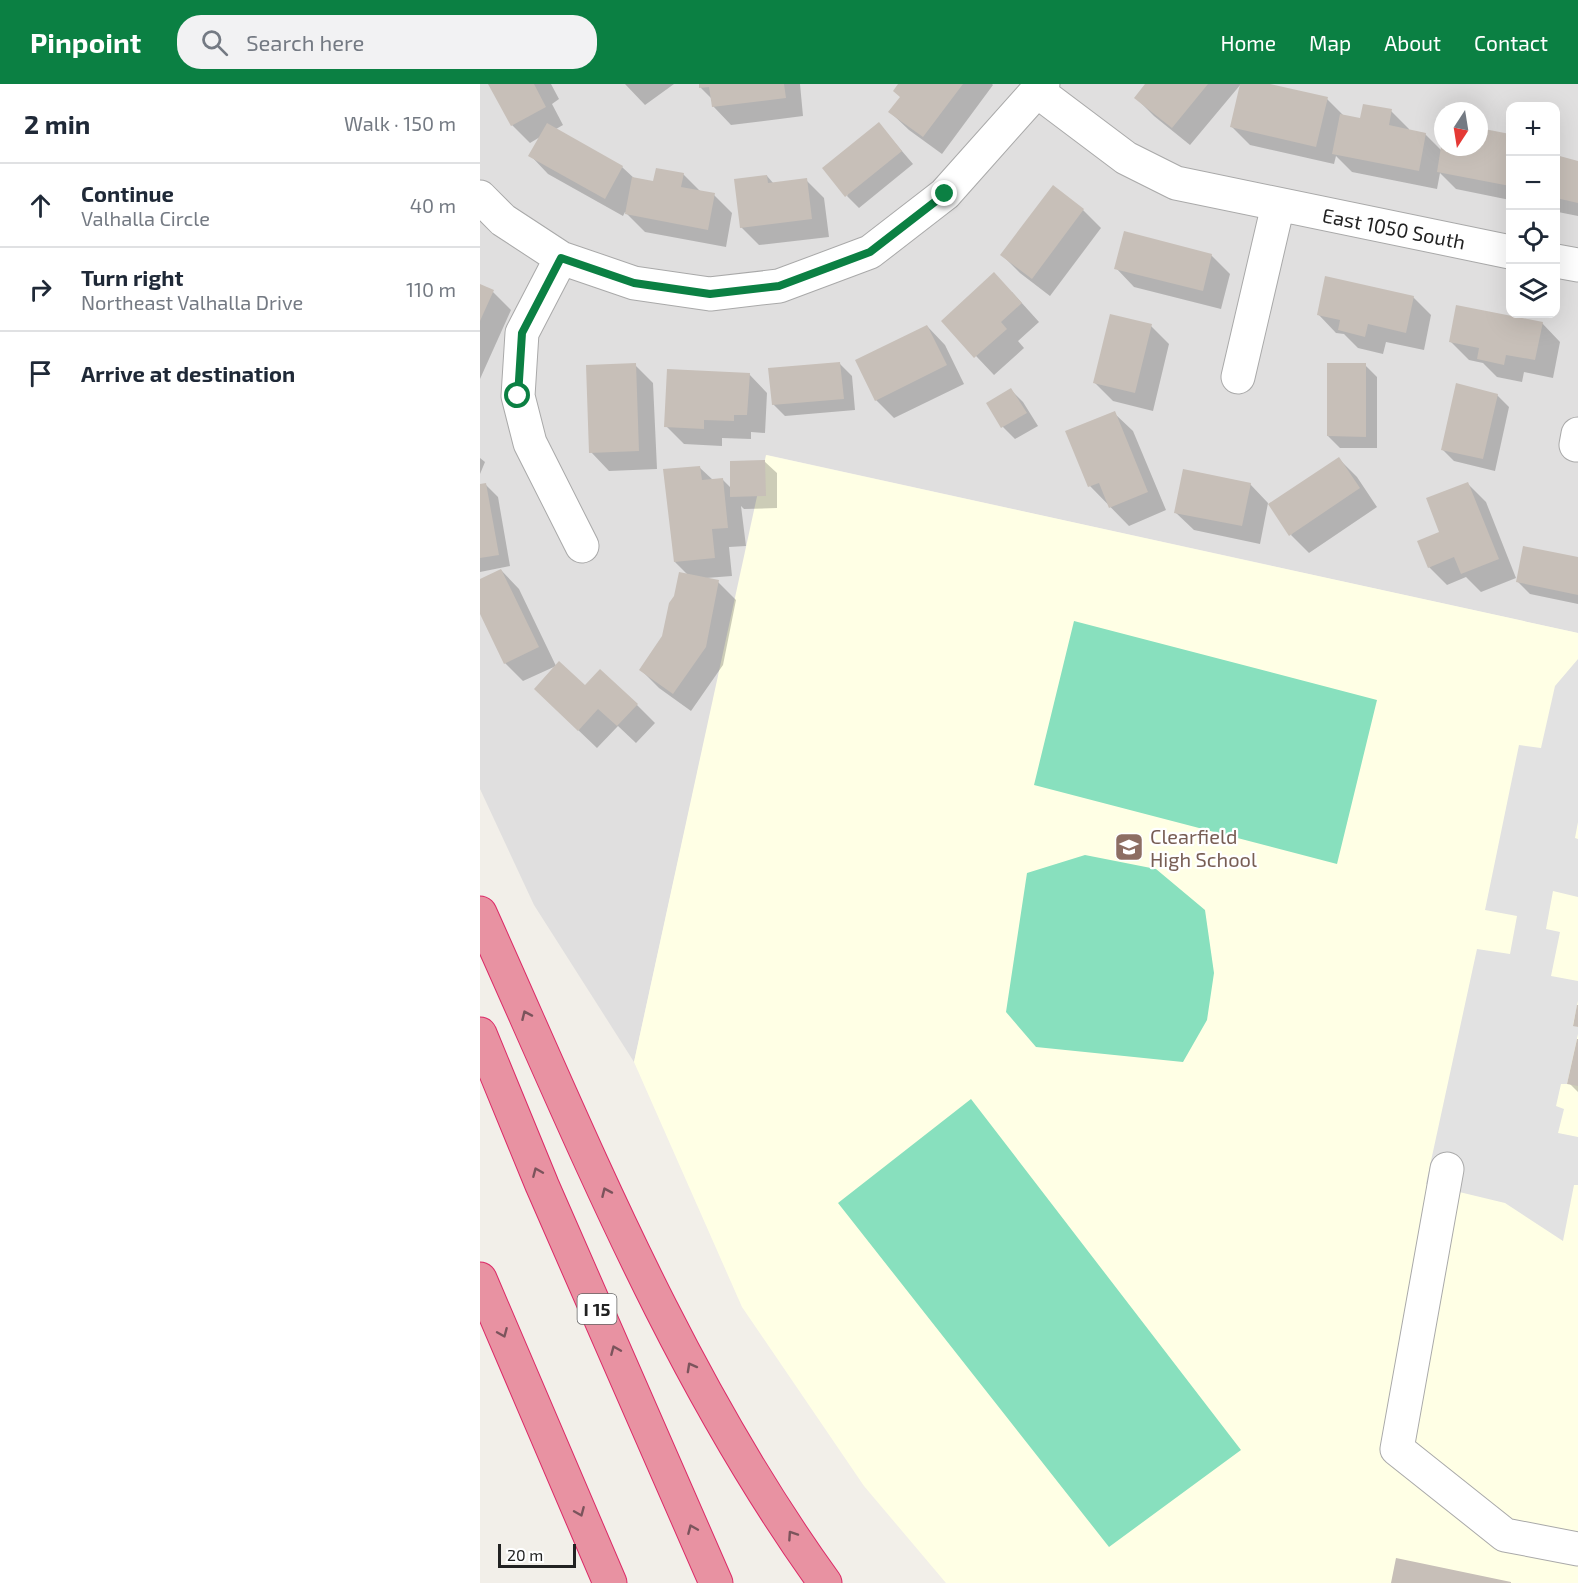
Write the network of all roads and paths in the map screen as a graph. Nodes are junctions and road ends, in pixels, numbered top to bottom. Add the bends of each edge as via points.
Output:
1 (1040, 88) edge
2 (480, 197) edge
3 (1278, 205) junction
4 (1506, 251) edge
5 (561, 258) junction
6 (1560, 262) edge
7 (1578, 265) edge
8 (1238, 376) dead end
9 (582, 546) dead end
10 (480, 913) edge
11 (480, 1034) edge
12 (1447, 1169) dead end
13 (480, 1279) edge
14 (1578, 1550) edge
15 (610, 1583) edge
16 (716, 1583) edge
17 (825, 1583) edge

1 - 3 street, East 1050 South via 1126,158 1176,183
1 - 5 street via 945,194 870,252 779,286 710,294 634,283
2 - 5 street via 503,220
3 - 4 street, East 1050 South
3 - 8 street
5 - 9 street via 522,333 518,396 530,443
6 - 7 street
17 -> 10 highway via 768,1499 673,1332
16 -> 11 highway, I 15
12 - 14 street via 1397,1449 1505,1535
13 -> 15 highway

